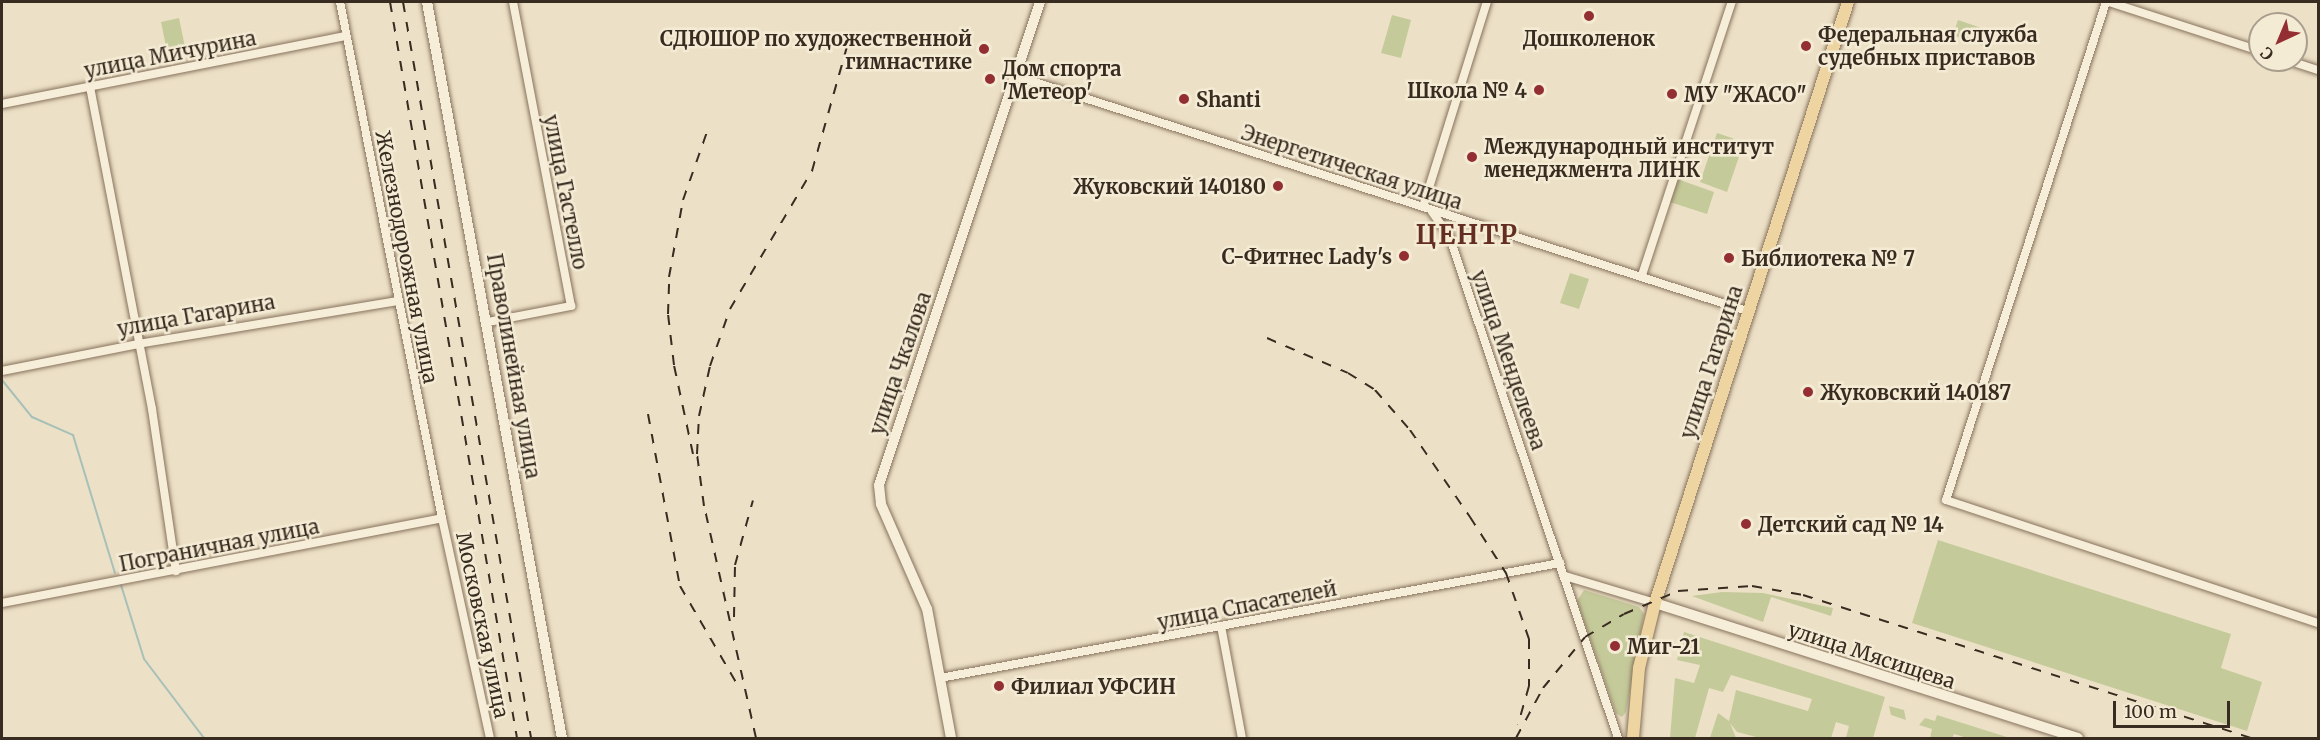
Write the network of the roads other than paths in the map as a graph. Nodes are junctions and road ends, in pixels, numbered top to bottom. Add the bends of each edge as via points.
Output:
1 (340, 2) edge
2 (427, 2) edge
3 (513, 2) edge
4 (1040, 2) edge
5 (1486, 2) edge
6 (1732, 2) edge
7 (1848, 2) edge
8 (2108, 2) edge
9 (345, 36) junction
10 (2248, 47) edge
11 (1016, 76) junction
12 (90, 87) junction
13 (2, 104) edge
14 (1423, 207) junction
15 (1642, 275) junction
16 (398, 301) junction
17 (1747, 311) junction
18 (488, 322) junction
19 (138, 344) junction
20 (2, 371) edge
21 (442, 519) junction
22 (1560, 562) junction
23 (176, 571) junction
24 (1565, 576) junction
25 (2, 603) edge
26 (1656, 603) junction
27 (2319, 623) edge
28 (1221, 626) junction
29 (940, 678) junction
30 (490, 738) edge
31 (562, 738) edge
32 (951, 738) edge
33 (1242, 738) edge
34 (1618, 738) edge
35 (1633, 738) edge
36 (2078, 738) edge

1 - 9 street, Железнодорожная улица
2 - 18 main road, Праволинейная улица
3 - 18 street, улица Гастелло via 571,306
4 - 11 main road, улица Чкалова
5 - 14 street
6 - 15 street
7 - 17 main road, улица Гагарина
8 - 10 street
8 - 27 street via 1946,500
9 - 12 street, улица Мичурина
9 - 16 street, Железнодорожная улица via 392,250
11 - 14 street, Энергетическая улица
11 - 29 main road, улица Чкалова via 879,485 881,504 927,609
12 - 13 street, улица Мичурина
12 - 19 street
14 - 15 street, Энергетическая улица
14 - 22 street, улица Менделеева via 1437,215 1449,235
15 - 17 street, Энергетическая улица
16 - 19 street, улица Гагарина
16 - 21 street, Железнодорожная улица
17 - 26 main road, улица Гагарина
18 - 31 main road, Праволинейная улица
19 - 20 street, улица Гагарина
19 - 23 street
21 - 23 street, Пограничная улица
21 - 30 street, Московская улица
22 - 24 street, улица Менделеева
22 - 28 street, улица Спасателей
23 - 25 street, Пограничная улица
24 - 26 street
24 - 34 street, улица Менделеева
26 - 35 main road, улица Гагарина via 1639,668
26 - 36 main road, улица Мясищева
28 - 29 street, улица Спасателей
28 - 33 street
29 - 32 main road, улица Чкалова

